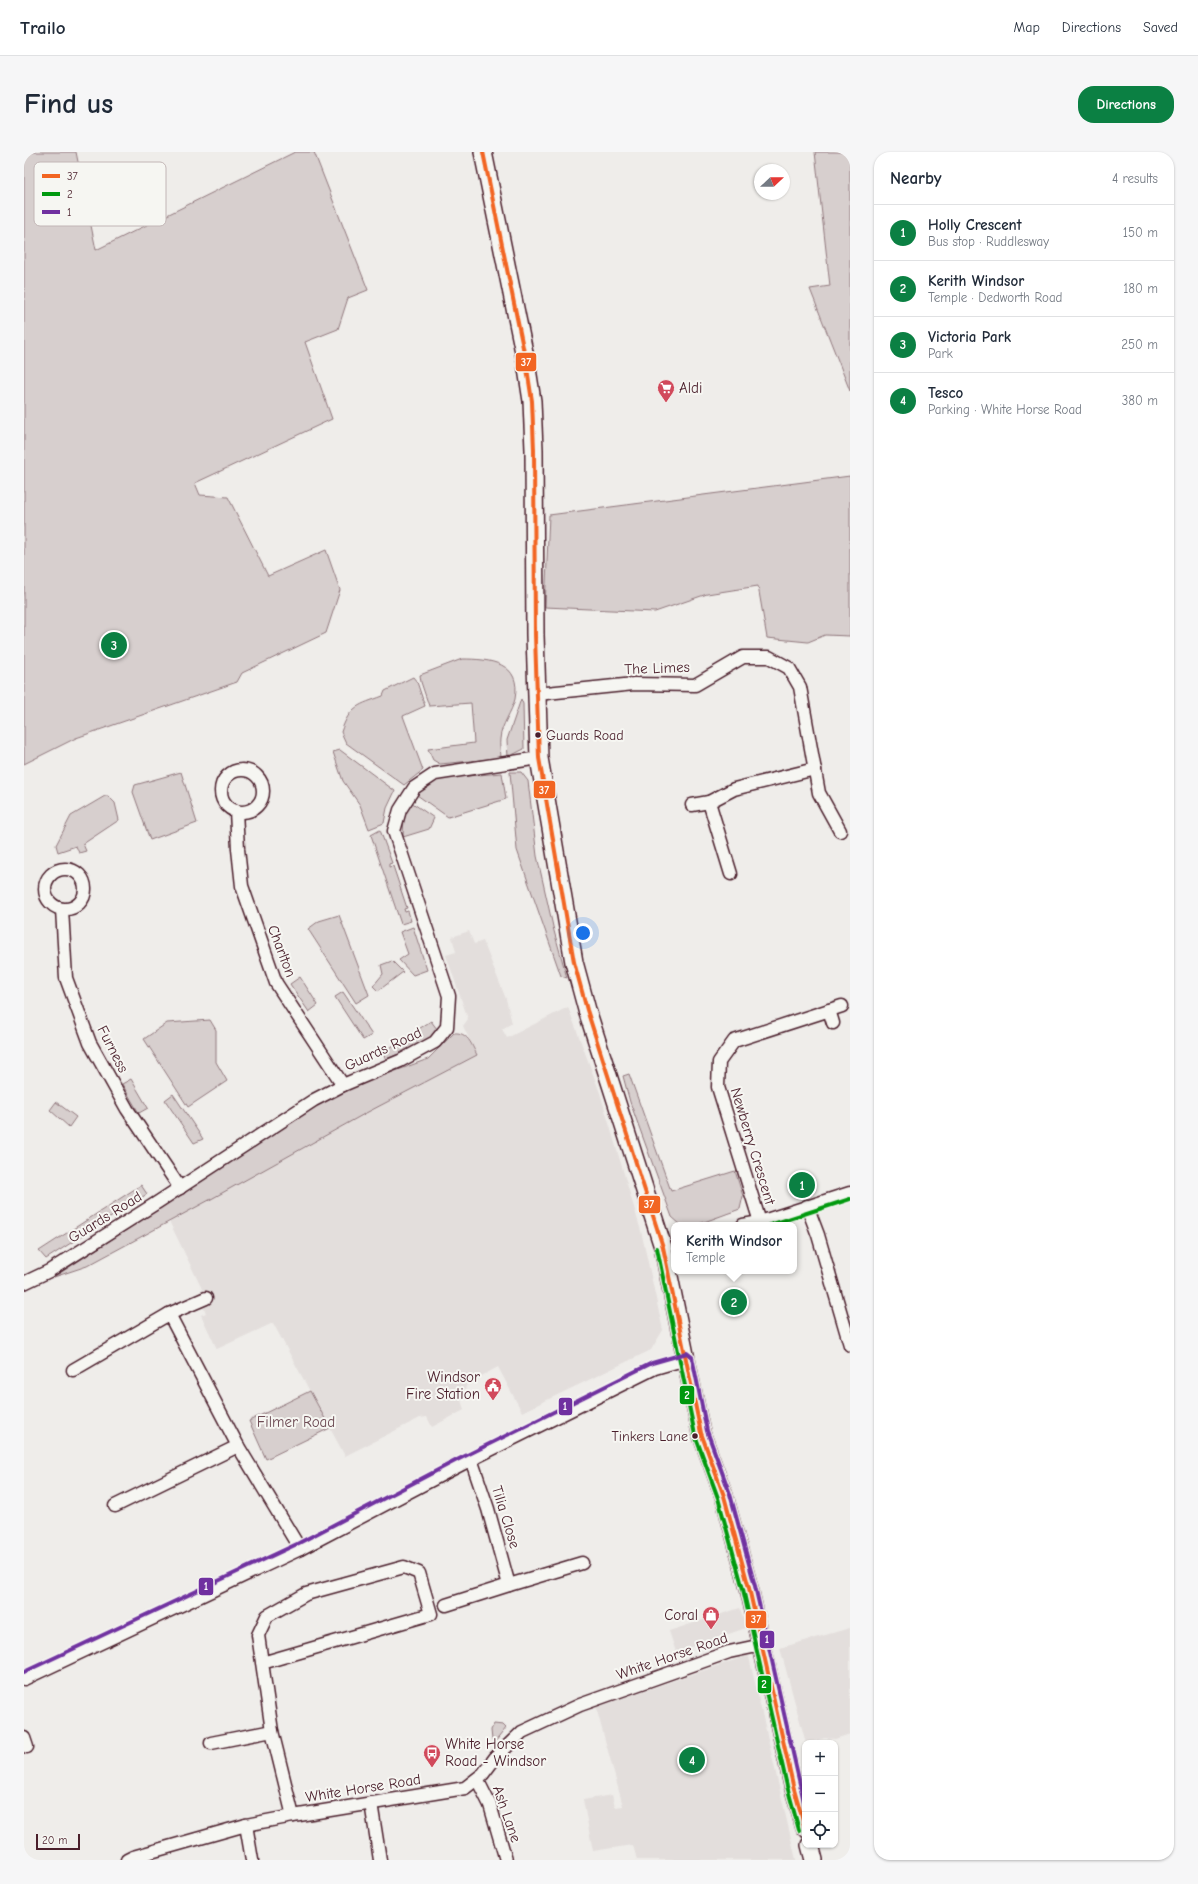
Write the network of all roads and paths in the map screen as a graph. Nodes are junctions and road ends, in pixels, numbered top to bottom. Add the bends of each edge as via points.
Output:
1 (483, 152) edge
2 (537, 694) junction
3 (539, 758) junction
4 (815, 769) junction
5 (709, 802) junction
6 (692, 804) dead end
7 (236, 811) dead end
8 (840, 831) dead end
9 (731, 874) dead end
10 (62, 909) dead end
11 (842, 1006) dead end
12 (829, 1010) junction
13 (833, 1023) dead end
14 (343, 1085) junction
15 (180, 1188) junction
16 (850, 1193) edge
17 (807, 1206) junction
18 (760, 1222) joint
19 (668, 1245) edge
20 (671, 1264) edge
21 (673, 1274) edge
22 (24, 1283) edge
23 (206, 1298) dead end
24 (169, 1314) junction
25 (850, 1345) edge
26 (686, 1359) junction
27 (73, 1370) dead end
28 (238, 1446) junction
29 (471, 1459) junction
30 (116, 1506) dead end
31 (300, 1549) junction
32 (582, 1563) dead end
33 (509, 1585) junction
34 (446, 1604) dead end
35 (762, 1645) junction
36 (262, 1663) junction
37 (24, 1679) edge
38 (272, 1731) junction
39 (211, 1742) dead end
40 (477, 1779) junction
41 (371, 1803) junction
42 (293, 1816) junction
43 (802, 1816) edge
44 (246, 1825) junction
45 (811, 1848) edge
46 (127, 1860) edge
47 (252, 1860) edge
48 (380, 1860) edge
49 (506, 1860) edge
50 (814, 1860) edge

1 - 2 main road via 526,362 533,414
2 - 3 main road
2 - 4 street, The Limes via 634,684 695,685 743,657 769,657 789,668 800,687
3 - 14 street, Guards Road via 435,774 414,788 400,810 394,831 449,996 447,1027 435,1042 400,1061
3 - 19 main road via 574,962 590,1018
4 - 5 street via 734,789
4 - 8 street, The Limes via 819,793
5 - 6 street
5 - 9 street
7 - 14 street, Charlton via 242,886 276,983
10 - 15 street, Furness via 66,978 90,1043 127,1109
11 - 12 street, Newberry Crescent
12 - 13 street
12 - 18 street, Newberry Crescent via 734,1041 719,1062 718,1087
14 - 15 street, Guards Road via 314,1100
15 - 22 street, Guards Road via 49,1271
16 - 17 street
17 - 18 street
17 - 25 street via 818,1234
19 - 20 main road
21 - 26 main road
23 - 24 street
24 - 27 street
24 - 28 street
26 - 29 street via 655,1368
26 - 35 main road via 701,1433 724,1496
28 - 30 street
28 - 31 street
29 - 31 street
29 - 33 street, Tilia Close
31 - 37 street
32 - 33 street
33 - 34 street
35 - 40 street, White Horse Road via 729,1652 588,1703 522,1732
35 - 43 main road
36 - 36 street via 258,1635 267,1616 306,1594 404,1566 419,1573 431,1614
36 - 38 street
38 - 39 street
38 - 42 street
40 - 41 street, White Horse Road via 465,1788
40 - 49 street, Ash Lane via 490,1805
41 - 42 street, White Horse Road
41 - 48 street
42 - 44 street, White Horse Road
44 - 46 street, White Horse Road
44 - 47 street
45 - 50 main road

